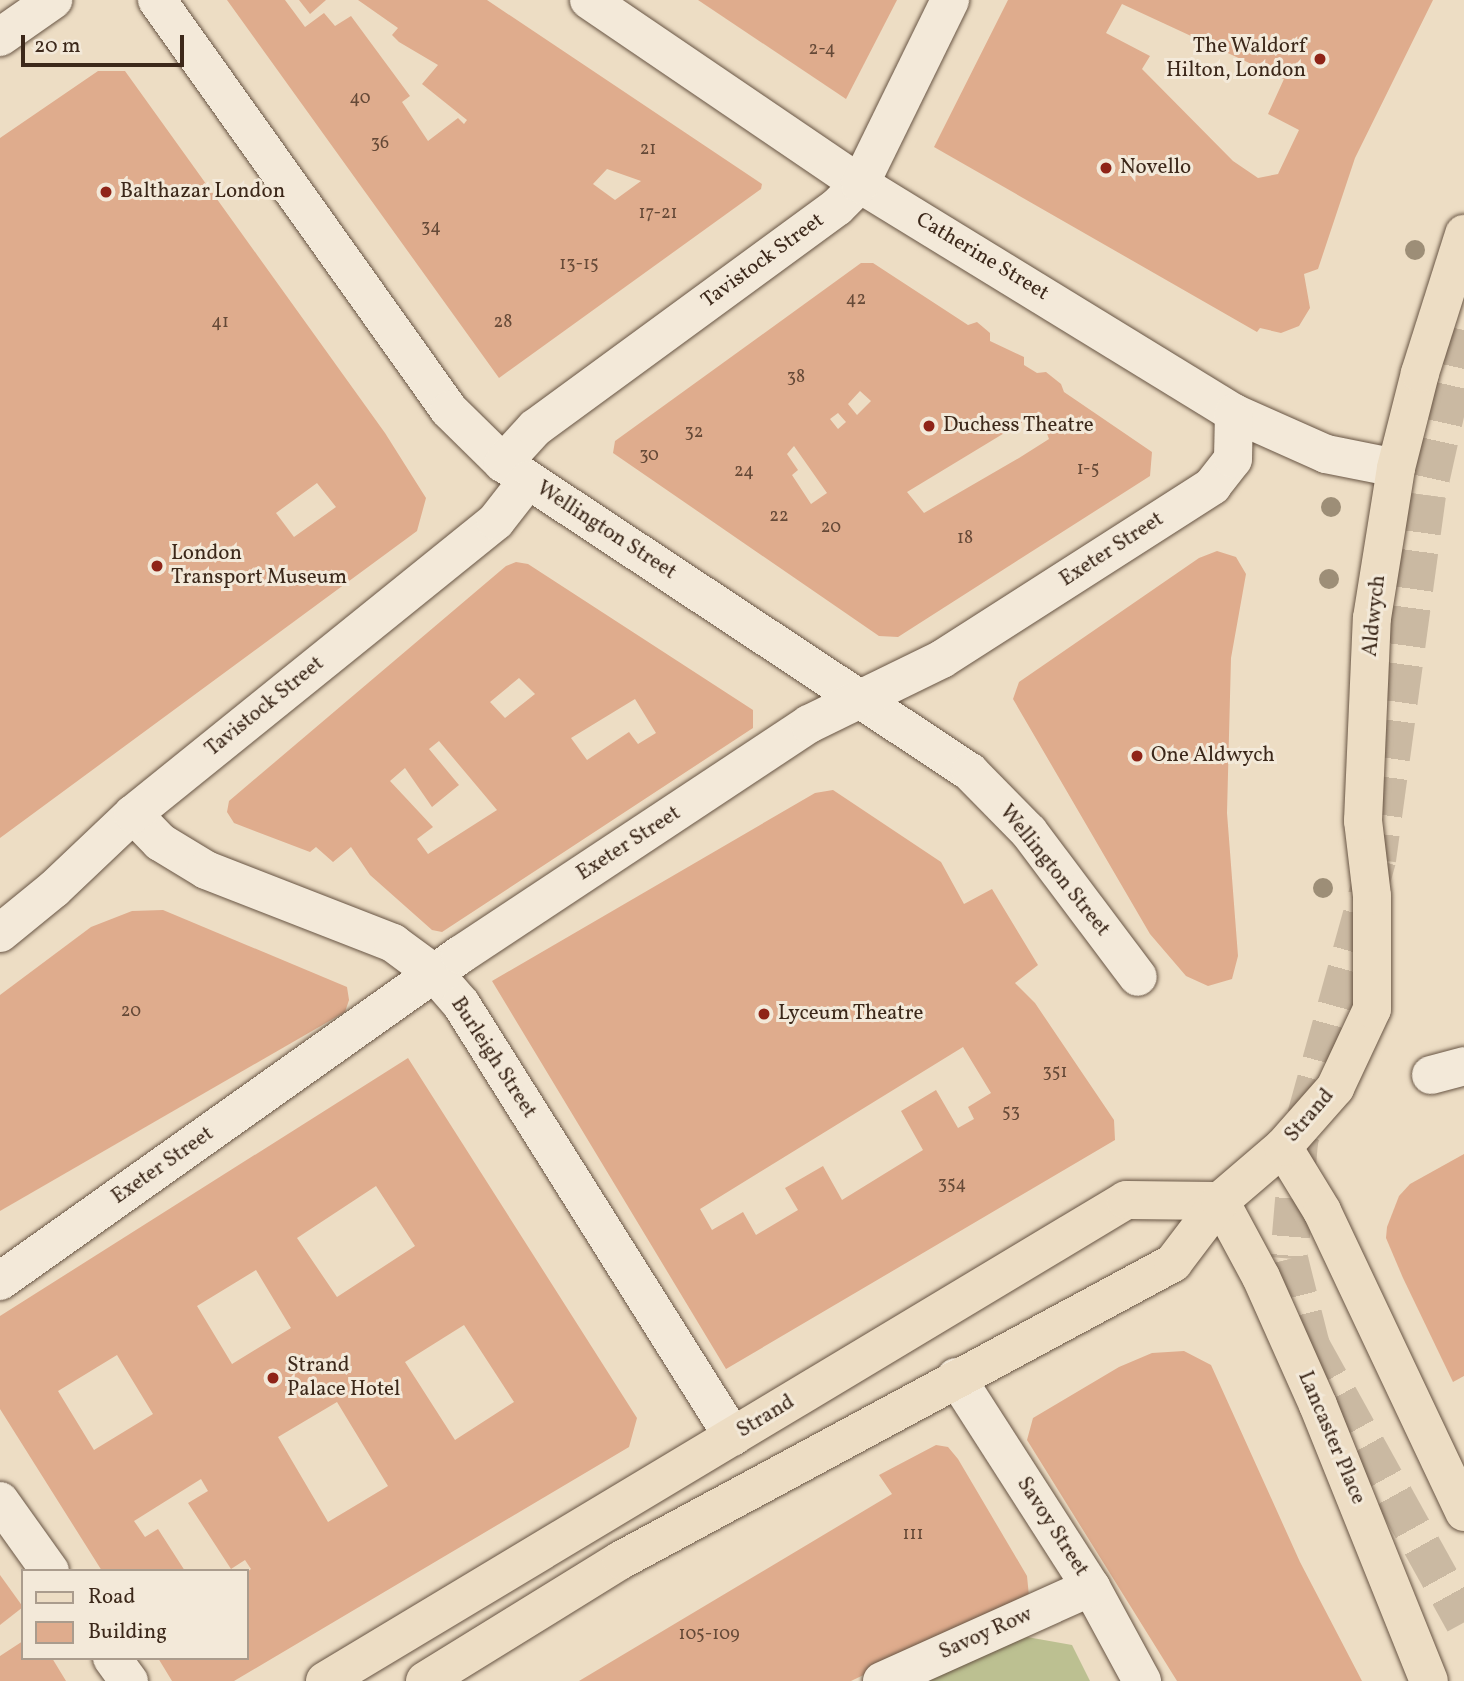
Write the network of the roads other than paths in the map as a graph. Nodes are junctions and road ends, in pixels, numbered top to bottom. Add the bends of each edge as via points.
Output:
1 (52, 0) edge
2 (157, 0) edge
3 (589, 0) edge
4 (950, 0) edge
5 (0, 37) edge
6 (860, 184) junction
7 (1464, 234) edge
8 (1234, 413) junction
9 (1396, 468) junction
10 (516, 472) junction
11 (861, 696) junction
12 (133, 814) junction
13 (0, 933) edge
14 (435, 974) junction
15 (1138, 977) dead end
16 (1372, 1009) joint
17 (1283, 1147) junction
18 (1220, 1202) junction
19 (0, 1281) edge
20 (956, 1377) junction
21 (733, 1437) junction
22 (0, 1502) edge
23 (1464, 1512) edge
24 (49, 1569) edge
25 (1091, 1587) junction
26 (113, 1660) edge
27 (129, 1681) edge
28 (325, 1681) edge
29 (425, 1681) edge
30 (883, 1681) edge
31 (1142, 1681) edge
32 (1429, 1681) edge

1 - 5 street
2 - 10 street, Wellington Street via 449,410
3 - 6 street, Catherine Street
4 - 6 street, Tavistock Street
6 - 8 street, Catherine Street
6 - 10 street, Tavistock Street via 837,207 536,428
7 - 9 main road, Aldwych
8 - 9 street, Catherine Street via 1326,454
8 - 11 street, Exeter Street via 1233,459 1212,485 942,659
9 - 16 main road, Aldwych via 1372,618 1363,821 1372,896
10 - 11 street, Wellington Street
10 - 12 street, Tavistock Street via 496,521
11 - 14 street, Exeter Street via 809,724
11 - 15 street, Wellington Street via 970,772 1029,832
12 - 13 street, Tavistock Street
12 - 14 street, Burleigh Street via 160,842 206,870 393,943
14 - 19 street, Exeter Street
14 - 21 street, Burleigh Street via 461,1004
16 - 17 main road, Strand via 1335,1088
17 - 18 main road, Strand
17 - 23 main road via 1322,1211
18 - 20 main road, Strand via 1173,1263
18 - 21 main road, Strand via 1126,1200
18 - 32 main road, Lancaster Place via 1261,1277 1318,1405
20 - 25 street, Savoy Street
20 - 29 main road, Strand via 621,1560
21 - 28 main road, Strand
22 - 24 street
25 - 30 street, Savoy Row
25 - 31 street, Savoy Street
26 - 27 street

